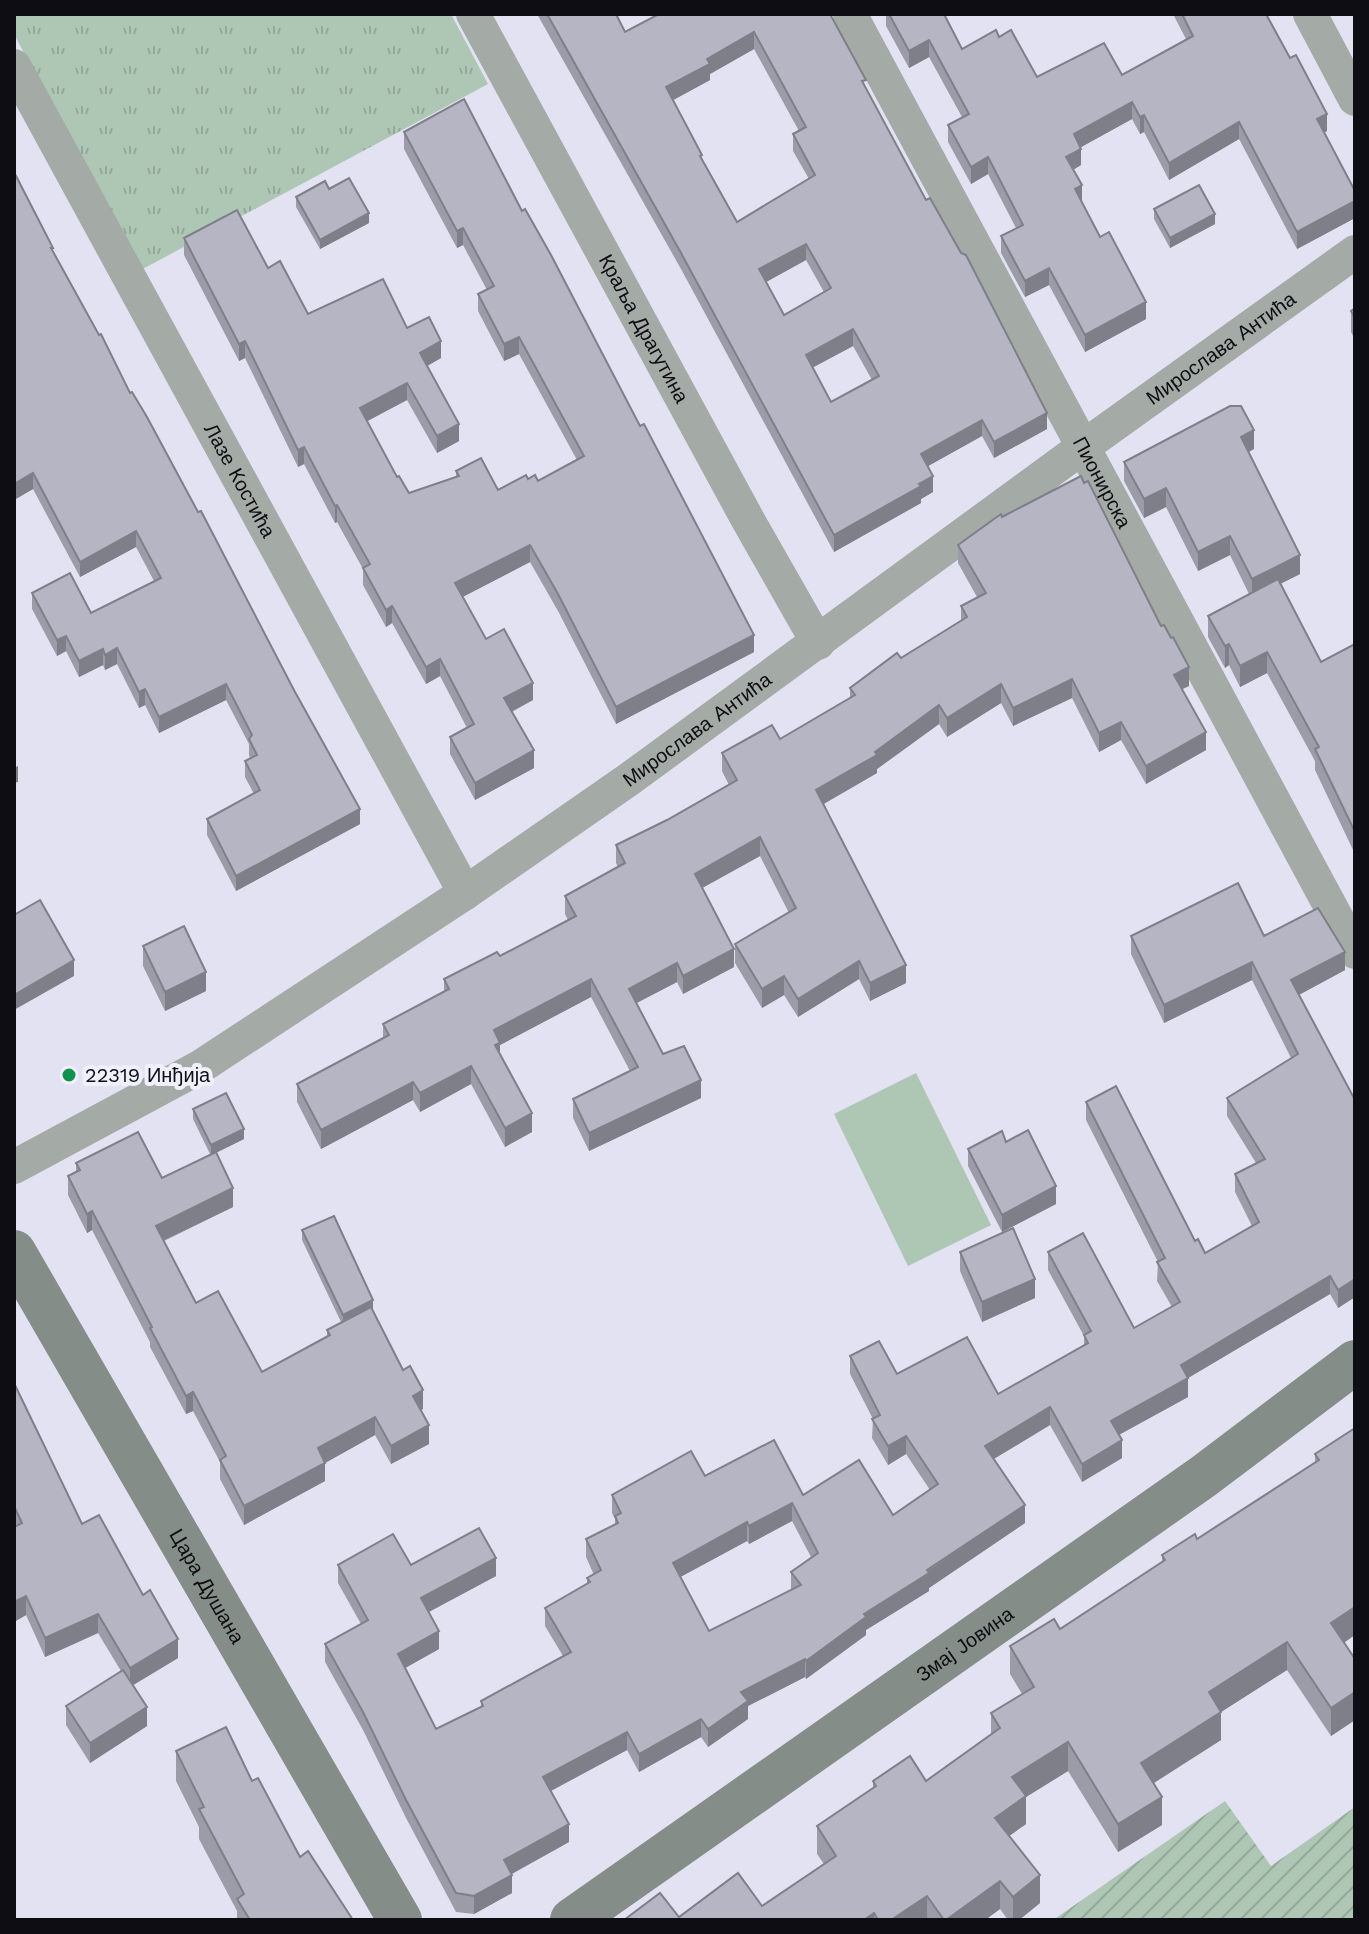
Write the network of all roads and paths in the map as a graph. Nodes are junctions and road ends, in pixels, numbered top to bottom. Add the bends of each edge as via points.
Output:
1 (473, 14) edge
2 (850, 14) edge
3 (1310, 14) edge
4 (14, 66) edge
5 (1355, 99) edge
6 (1355, 252) edge
7 (1083, 447) junction
8 (818, 643) junction
9 (465, 893) junction
10 (1355, 952) edge
11 (14, 1167) edge
12 (14, 1252) edge
13 (1355, 1362) edge
14 (400, 1920) edge
15 (572, 1920) edge

1 - 8 street, Краља Драгутина
2 - 7 street, Пионирска
3 - 5 street
4 - 9 street, Лазе Костића
6 - 7 street, Мирослава Антића
7 - 8 street, Мирослава Антића
7 - 10 street, Пионирска
8 - 9 street, Мирослава Антића
9 - 11 street, Мирослава Антића via 200,1067
12 - 14 street, Цара Душана
13 - 15 street, Змај Јовина via 1204,1476

